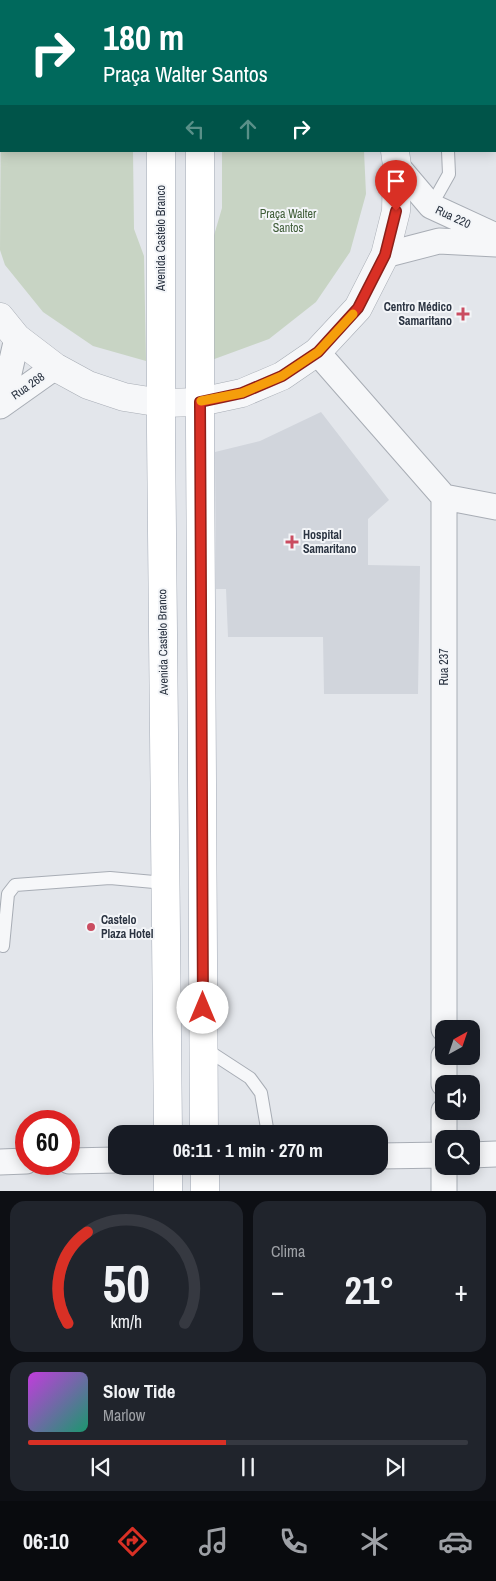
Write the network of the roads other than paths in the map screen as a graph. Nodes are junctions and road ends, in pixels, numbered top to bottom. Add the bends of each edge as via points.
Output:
1 (161, 152) edge
2 (200, 152) edge
3 (448, 152) edge
4 (396, 159) edge
5 (431, 206) junction
6 (496, 236) edge
7 (496, 244) edge
8 (385, 255) junction
9 (0, 317) edge
10 (17, 338) junction
11 (318, 352) junction
12 (54, 367) junction
13 (200, 402) junction
14 (162, 403) junction
15 (1, 405) edge
16 (444, 497) junction
17 (496, 507) edge
18 (165, 883) junction
19 (3, 946) dead end
20 (444, 1020) edge
21 (204, 1048) junction
22 (168, 1125) edge
23 (204, 1125) edge
24 (266, 1125) edge
25 (496, 1154) edge
26 (435, 1155) edge
27 (480, 1155) edge
28 (388, 1156) edge
29 (108, 1160) edge
30 (15, 1161) edge
31 (80, 1161) edge
32 (0, 1162) edge
33 (168, 1175) edge
34 (205, 1175) edge
35 (444, 1175) edge
36 (168, 1191) edge
37 (205, 1191) edge
38 (444, 1191) edge

1 - 14 main road, Avenida Castelo Branco
2 - 13 main road
3 - 5 lane via 449,174
4 - 5 street, Rua 220
4 - 8 street via 396,211
5 - 6 street, Rua 220
7 - 8 street, Rua 220 via 439,241
8 - 11 street via 358,308
9 - 10 street
10 - 12 street
10 - 15 street, Rua 268
11 - 13 street via 282,376 242,393
11 - 16 street
12 - 14 street via 88,385 124,397
12 - 15 street, Rua 268
13 - 14 street
13 - 21 main road
14 - 18 main road, Avenida Castelo Branco
16 - 17 street
16 - 20 street, Rua 237
18 - 19 lane via 110,878 15,885 8,894
18 - 22 main road, Avenida Castelo Branco
21 - 23 main road
21 - 24 lane via 256,1085 261,1093
25 - 27 street
26 - 28 street
29 - 31 street
30 - 32 street
33 - 36 main road
34 - 37 main road
35 - 38 street

